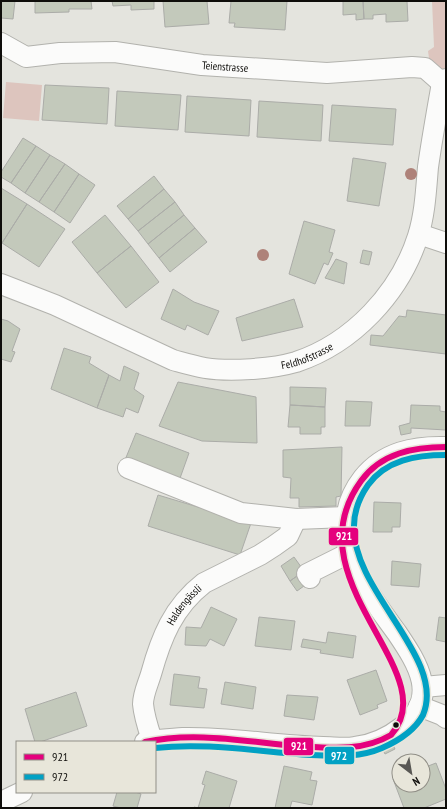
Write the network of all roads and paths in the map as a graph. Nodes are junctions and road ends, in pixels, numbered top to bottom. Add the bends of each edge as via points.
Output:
1 (1, 44) edge
2 (444, 81) edge
3 (419, 234) junction
4 (446, 243) edge
5 (1, 284) edge
6 (446, 447) edge
7 (128, 468) dead end
8 (346, 517) junction
9 (296, 519) junction
10 (349, 553) junction
11 (310, 578) dead end
12 (446, 685) edge
13 (421, 697) junction
14 (446, 718) edge
15 (148, 741) edge
16 (20, 793) edge
17 (1, 802) edge

1 - 2 street, Teienstrasse via 26,57 60,53 115,52 202,65 327,73 425,68
2 - 3 street, Feldhofstrasse via 434,122
3 - 4 street
3 - 5 street, Feldhofstrasse via 413,252 394,286 354,329 334,343 296,362 278,366 228,370 173,360 55,305
6 - 8 street via 407,450 396,453 376,465 355,489
7 - 9 street via 241,513
8 - 9 street
8 - 10 street
9 - 15 street, Haldengässli via 288,536 281,542 204,583 179,608 160,644 145,694 143,703
10 - 11 street via 307,574
10 - 13 street via 360,578 415,660 421,676
12 - 13 street
13 - 14 street
13 - 15 street via 406,724 386,738 354,747 308,747 202,738
16 - 17 street

